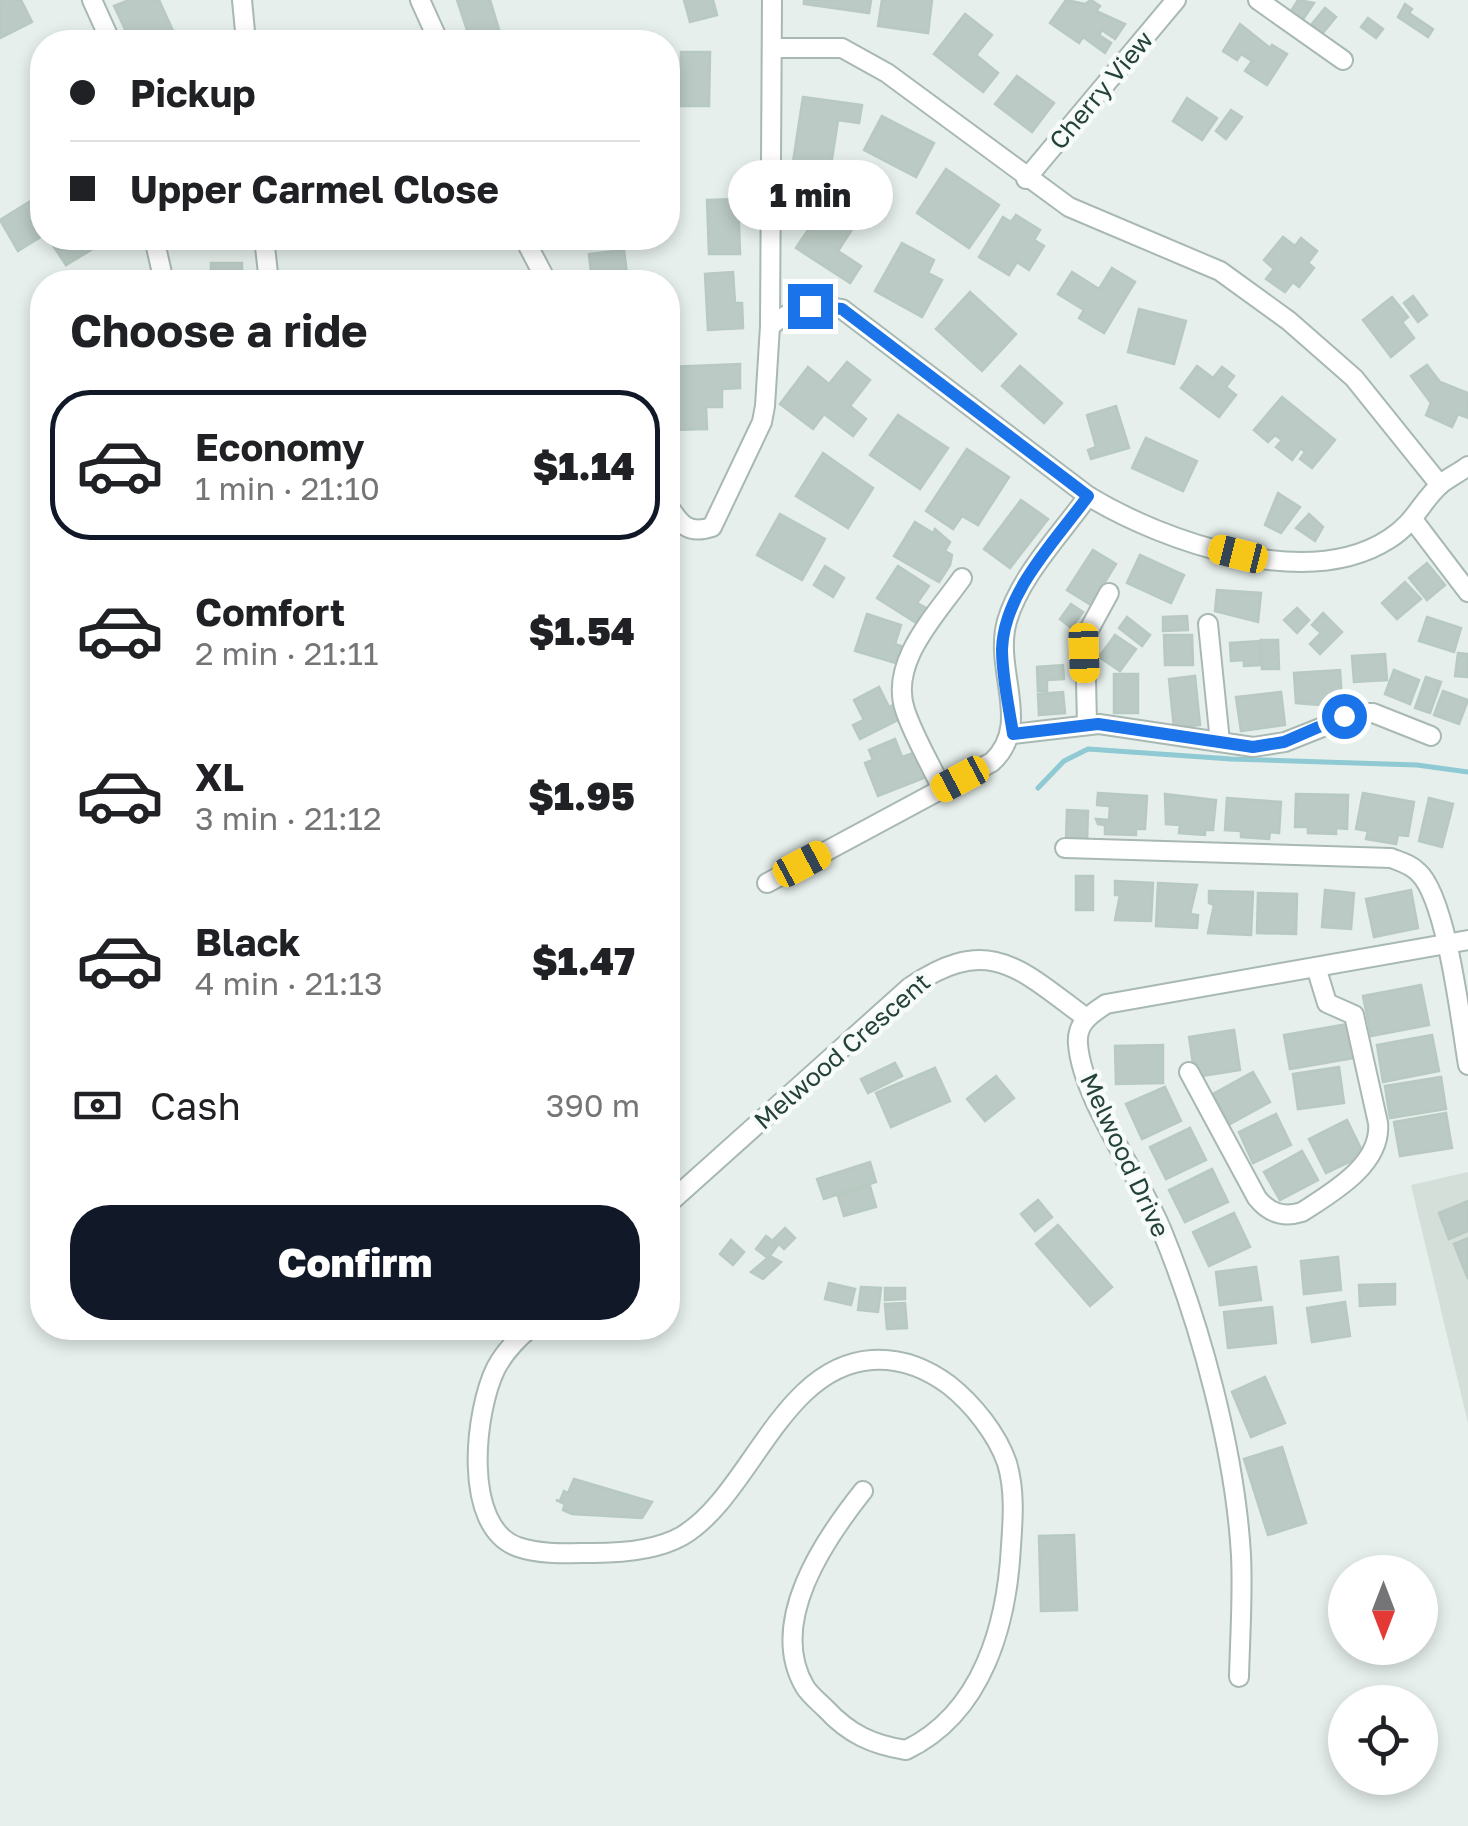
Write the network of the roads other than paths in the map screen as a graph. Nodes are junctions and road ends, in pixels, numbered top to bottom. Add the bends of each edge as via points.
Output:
1 (92, 0) edge
2 (242, 0) edge
3 (420, 0) edge
4 (772, 0) edge
5 (1258, 0) edge
6 (1171, 2) edge
7 (106, 30) edge
8 (245, 30) edge
9 (433, 30) edge
10 (773, 48) junction
11 (1342, 60) dead end
12 (1026, 179) junction
13 (770, 326) junction
14 (1468, 466) edge
15 (1440, 485) junction
16 (1088, 496) junction
17 (1414, 521) junction
18 (680, 524) edge
19 (962, 578) dead end
20 (1468, 592) edge
21 (1109, 593) dead end
22 (1208, 624) dead end
23 (1087, 724) junction
24 (1013, 734) junction
25 (1431, 736) dead end
26 (1220, 742) junction
27 (942, 788) junction
28 (1065, 848) dead end
29 (767, 883) dead end
30 (1468, 940) edge
31 (1446, 944) junction
32 (1316, 967) junction
33 (1085, 1017) junction
34 (1468, 1065) edge
35 (1190, 1072) dead end
36 (680, 1193) edge
37 (520, 1340) edge
38 (863, 1491) dead end
39 (1240, 1676) dead end

1 - 7 street
2 - 8 street
3 - 9 street
4 - 10 street
5 - 11 street
6 - 12 street, Cherry View
10 - 12 street via 842,48 888,73
10 - 13 street
12 - 15 street via 1069,207 1234,281 1354,378
13 - 16 street via 810,306 842,309
13 - 18 street via 762,422 712,527 698,532
14 - 15 street
15 - 17 street
16 - 17 street via 1129,521 1277,561 1336,561 1386,541
16 - 24 street via 1018,594 1007,621 1002,650
17 - 20 street
19 - 27 street via 913,648 903,677 904,708
21 - 23 street via 1085,637
22 - 26 street
23 - 24 street
23 - 26 street
24 - 27 street via 992,762
25 - 26 street via 1358,713 1269,745
27 - 29 street
28 - 31 street via 1391,858 1430,886
30 - 31 street
31 - 32 street
31 - 34 street
32 - 33 street via 1106,1004
32 - 35 street via 1327,1003 1354,1015 1380,1135 1372,1158 1302,1212 1272,1212 1256,1198
33 - 36 street, Melwood Crescent via 1016,967 968,961 934,971
33 - 39 street, Melwood Drive via 1077,1040 1082,1065 1161,1228 1224,1441 1241,1558
37 - 38 street via 497,1367 484,1401 479,1493 501,1536 517,1547 554,1553 652,1547 682,1536 706,1516 763,1438 815,1384 839,1370 869,1360 903,1362 960,1394 985,1422 1006,1462 1014,1505 1010,1577 996,1643 972,1690 934,1733 906,1750 858,1737 838,1722 805,1687 794,1655 804,1588

